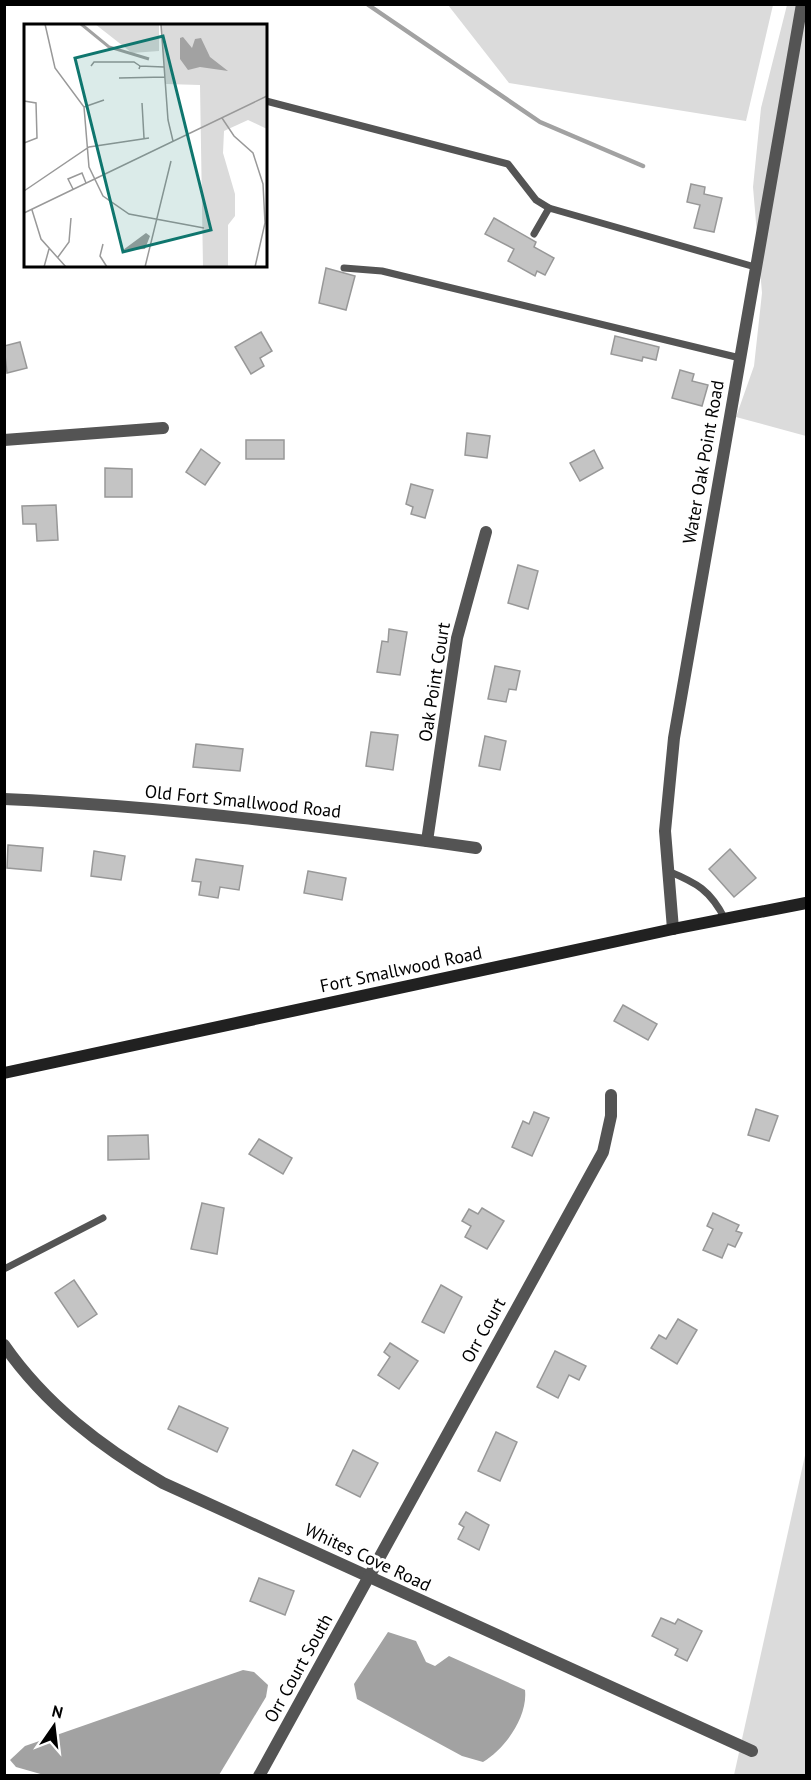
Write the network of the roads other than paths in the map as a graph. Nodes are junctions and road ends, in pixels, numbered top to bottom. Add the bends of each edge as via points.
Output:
1 (802, 4) edge
2 (267, 101) edge
3 (549, 208) junction
4 (534, 234) dead end
5 (755, 267) junction
6 (344, 268) dead end
7 (740, 357) junction
8 (163, 428) dead end
9 (4, 440) edge
10 (486, 532) dead end
11 (4, 799) edge
12 (427, 841) junction
13 (476, 848) dead end
14 (668, 871) junction
15 (807, 903) edge
16 (725, 919) junction
17 (673, 929) junction
18 (4, 1073) edge
19 (611, 1095) dead end
20 (103, 1218) dead end
21 (4, 1269) edge
22 (4, 1345) edge
23 (368, 1578) junction
24 (752, 1751) dead end
25 (259, 1776) edge

1 - 5 street, Water Oak Point Road
2 - 3 lane via 508,164 536,200
3 - 4 lane
3 - 5 lane
5 - 7 street, Water Oak Point Road
6 - 7 lane via 382,271
7 - 14 street, Water Oak Point Road via 674,738 666,821
8 - 9 street
10 - 12 street, Oak Point Court via 457,638
11 - 12 street, Old Fort Smallwood Road via 127,806
12 - 13 street, Old Fort Smallwood Road
14 - 16 lane via 705,889
14 - 17 street, Water Oak Point Road
15 - 16 main road, Fort Smallwood Road
16 - 17 main road, Fort Smallwood Road
17 - 18 main road, Fort Smallwood Road
19 - 23 street, Orr Court via 603,1152
20 - 21 lane
22 - 23 street, Whites Cove Road via 41,1391 71,1420 135,1467
23 - 24 street, Whites Cove Road
23 - 25 street, Orr Court South

